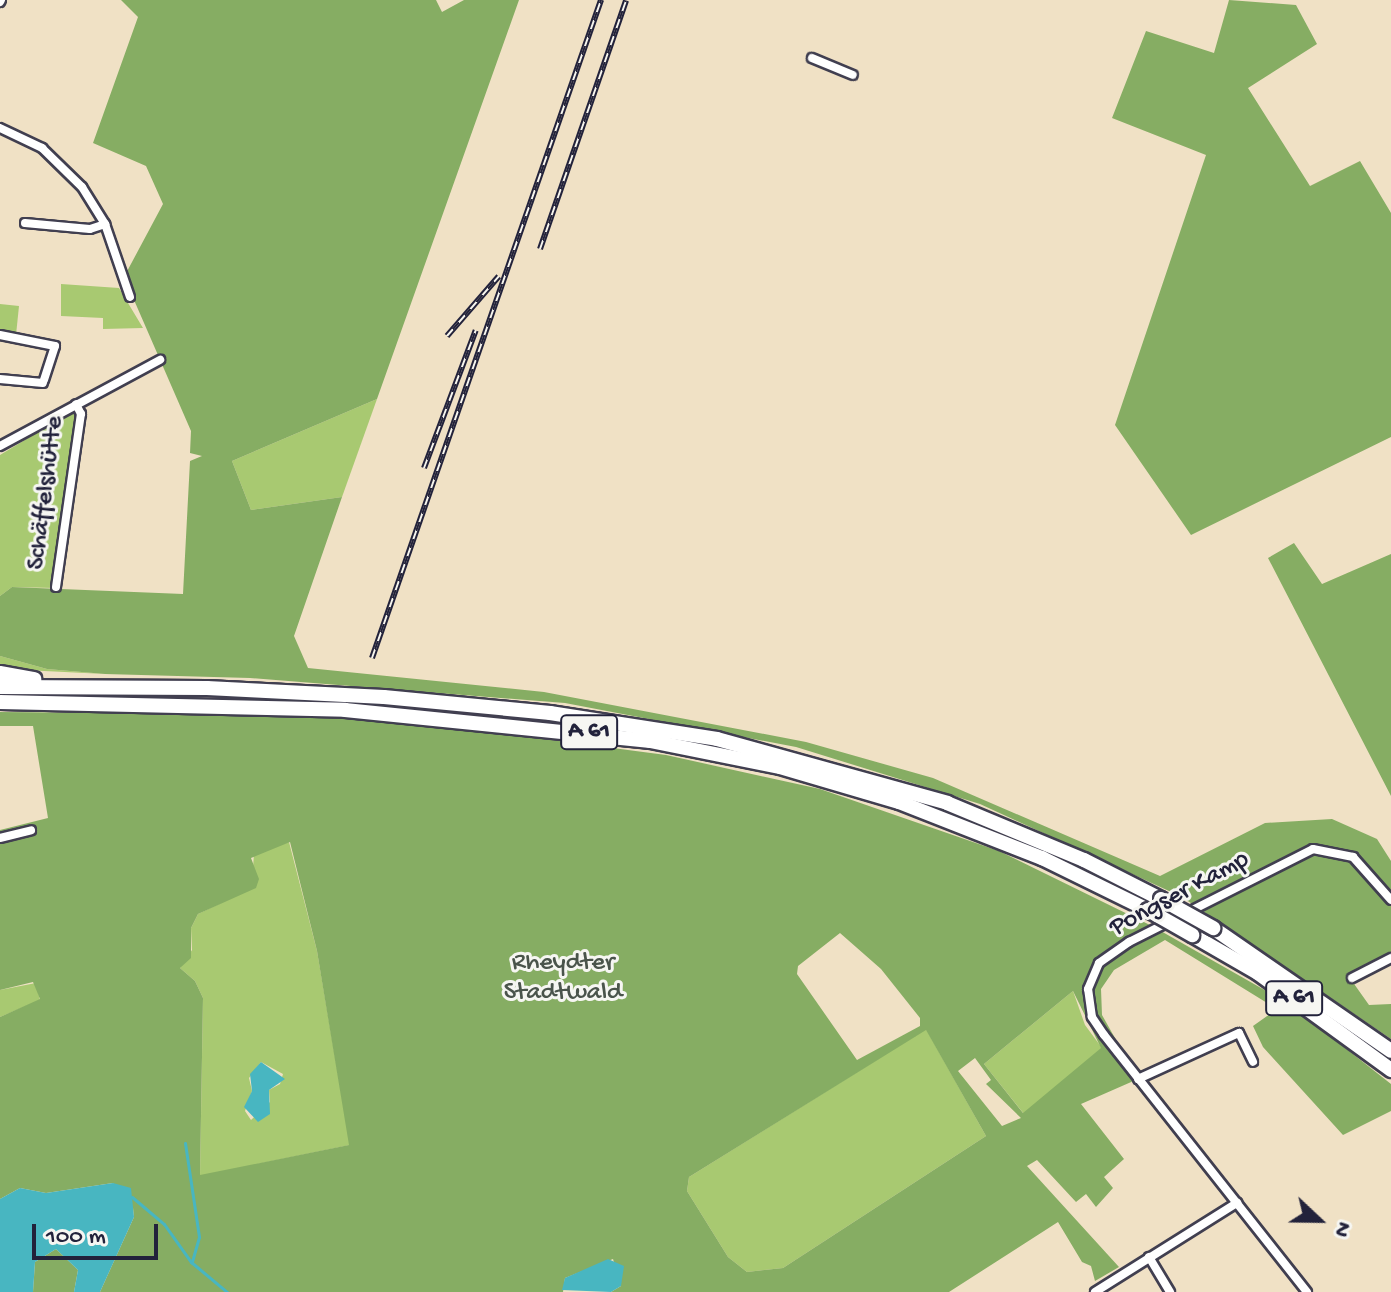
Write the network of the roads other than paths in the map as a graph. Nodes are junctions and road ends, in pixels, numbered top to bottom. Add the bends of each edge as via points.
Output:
1 (812, 58) dead end
2 (853, 75) dead end
3 (0, 128) edge
4 (25, 223) dead end
5 (105, 224) junction
6 (130, 297) dead end
7 (0, 335) edge
8 (160, 360) dead end
9 (0, 379) edge
10 (76, 404) junction
11 (0, 446) edge
12 (56, 587) dead end
13 (0, 673) edge
14 (0, 687) edge
15 (110, 687) junction
16 (0, 702) edge
17 (31, 830) dead end
18 (0, 838) edge
19 (1391, 900) edge
20 (1391, 958) edge
21 (1352, 978) dead end
22 (1391, 1051) edge
23 (1253, 1062) dead end
24 (1391, 1070) edge
25 (1138, 1079) junction
26 (1237, 1203) junction
27 (1149, 1257) junction
28 (1095, 1292) edge
29 (1170, 1292) edge
30 (1307, 1292) edge

1 - 2 street
3 - 5 street via 42,148 61,165
4 - 5 street via 90,229
5 - 6 street
7 - 9 street, Schäffelshütte via 55,346 44,382
8 - 10 street, Schäffelshütte
10 - 11 street, Schäffelshütte
10 - 12 street, Schäffelshütte via 81,414
13 - 15 highway
14 - 15 highway, A 61
15 - 22 highway, A 61, bridge via 384,697 550,713 717,739 947,803 1084,860 1213,928
16 - 24 highway, A 61, bridge via 345,710 650,741 780,767 899,802 1042,858 1148,910 1281,989
17 - 18 street
19 - 25 street, Pongser Kamp via 1353,857 1313,849 1105,957 1090,979 1089,1008
20 - 21 street
23 - 25 street via 1239,1033
25 - 26 street, Pongser Kamp
26 - 27 street
26 - 30 street, Pongser Kamp
27 - 28 street
27 - 29 street

